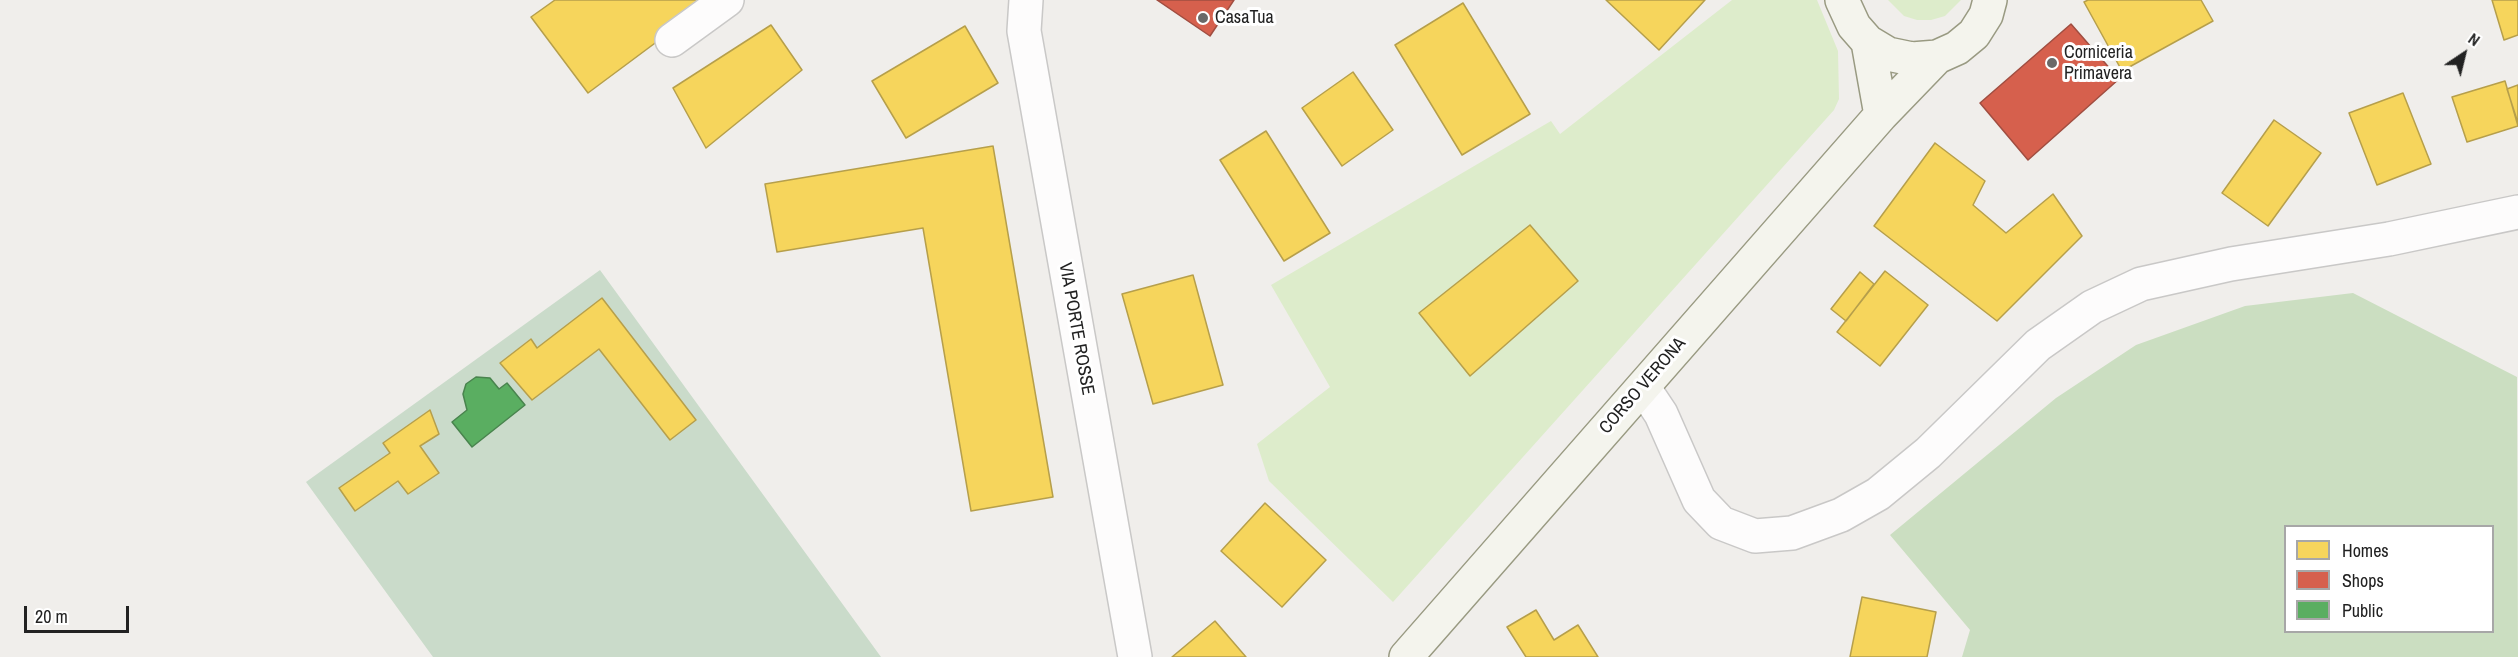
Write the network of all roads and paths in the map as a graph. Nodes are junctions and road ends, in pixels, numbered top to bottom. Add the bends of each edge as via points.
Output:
1 (727, 0) edge
2 (1026, 0) edge
3 (1842, 0) edge
4 (1990, 0) edge
5 (672, 40) dead end
6 (1868, 42) junction
7 (1936, 57) junction
8 (1881, 115) junction
9 (2518, 212) edge
10 (1643, 387) junction
11 (1135, 657) edge
12 (1406, 657) edge

1 - 5 street
2 - 11 street, VIA PORTE ROSSE via 1024,31
3 - 6 main road via 1854,26
4 - 7 main road via 1974,34 1957,48
6 - 7 main road via 1888,54 1912,59
6 - 8 main road
7 - 8 main road, CORSO VERONA
8 - 10 main road, CORSO VERONA
9 - 10 street via 2141,284 2092,307 2037,345 1928,453 1878,494 1841,515 1792,533 1755,536 1721,523 1699,500 1661,414
10 - 12 main road, CORSO VERONA

